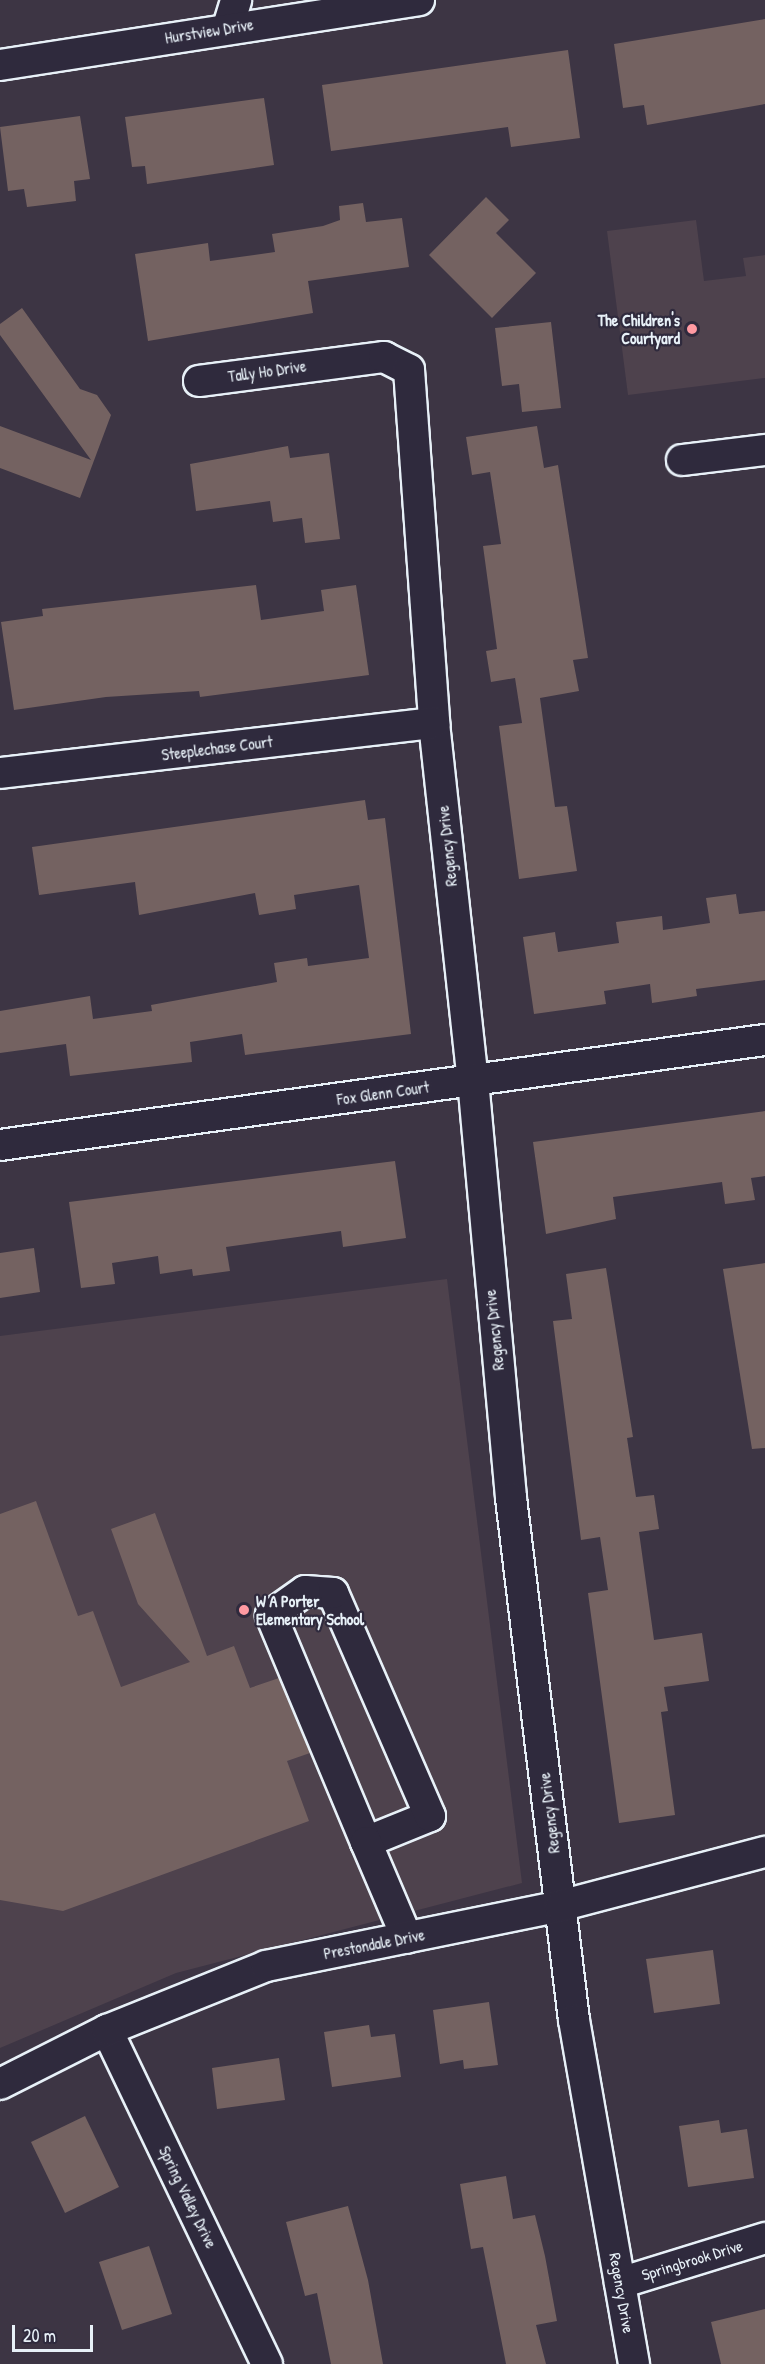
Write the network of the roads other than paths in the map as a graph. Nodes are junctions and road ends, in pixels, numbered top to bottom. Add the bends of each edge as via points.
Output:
1 (419, 0) edge
2 (232, 14) edge
3 (0, 65) edge
4 (334, 362) joint
5 (199, 381) dead end
6 (765, 450) edge
7 (682, 460) dead end
8 (434, 723) junction
9 (0, 773) edge
10 (765, 1040) edge
11 (473, 1080) junction
12 (0, 1145) edge
13 (366, 1842) junction
14 (765, 1852) edge
15 (560, 1906) junction
16 (407, 1938) junction
17 (107, 2030) junction
18 (0, 2084) edge
19 (765, 2238) edge
20 (620, 2283) junction
21 (267, 2364) edge
22 (634, 2364) edge

1 - 2 street, Hurstview Drive
2 - 3 street, Hurstview Drive
4 - 5 street, Tally Ho Drive
4 - 8 street, Regency Drive via 384,357 409,369
6 - 7 street
8 - 9 street, Steeplechase Court
8 - 11 street, Regency Drive
10 - 11 street, Fox Glenn Court
11 - 12 street, Fox Glenn Court
11 - 15 street, Regency Drive via 511,1498
13 - 13 street via 271,1615 305,1591 333,1593 430,1815
13 - 16 street
14 - 15 street, Prestondale Drive
15 - 16 street, Prestondale Drive
15 - 20 street, Regency Drive via 574,2020
16 - 17 street, Prestondale Drive via 266,1966
17 - 18 street, Prestondale Drive
17 - 21 street, Spring Valley Drive
19 - 20 street, Springbrook Drive
20 - 22 street, Regency Drive

